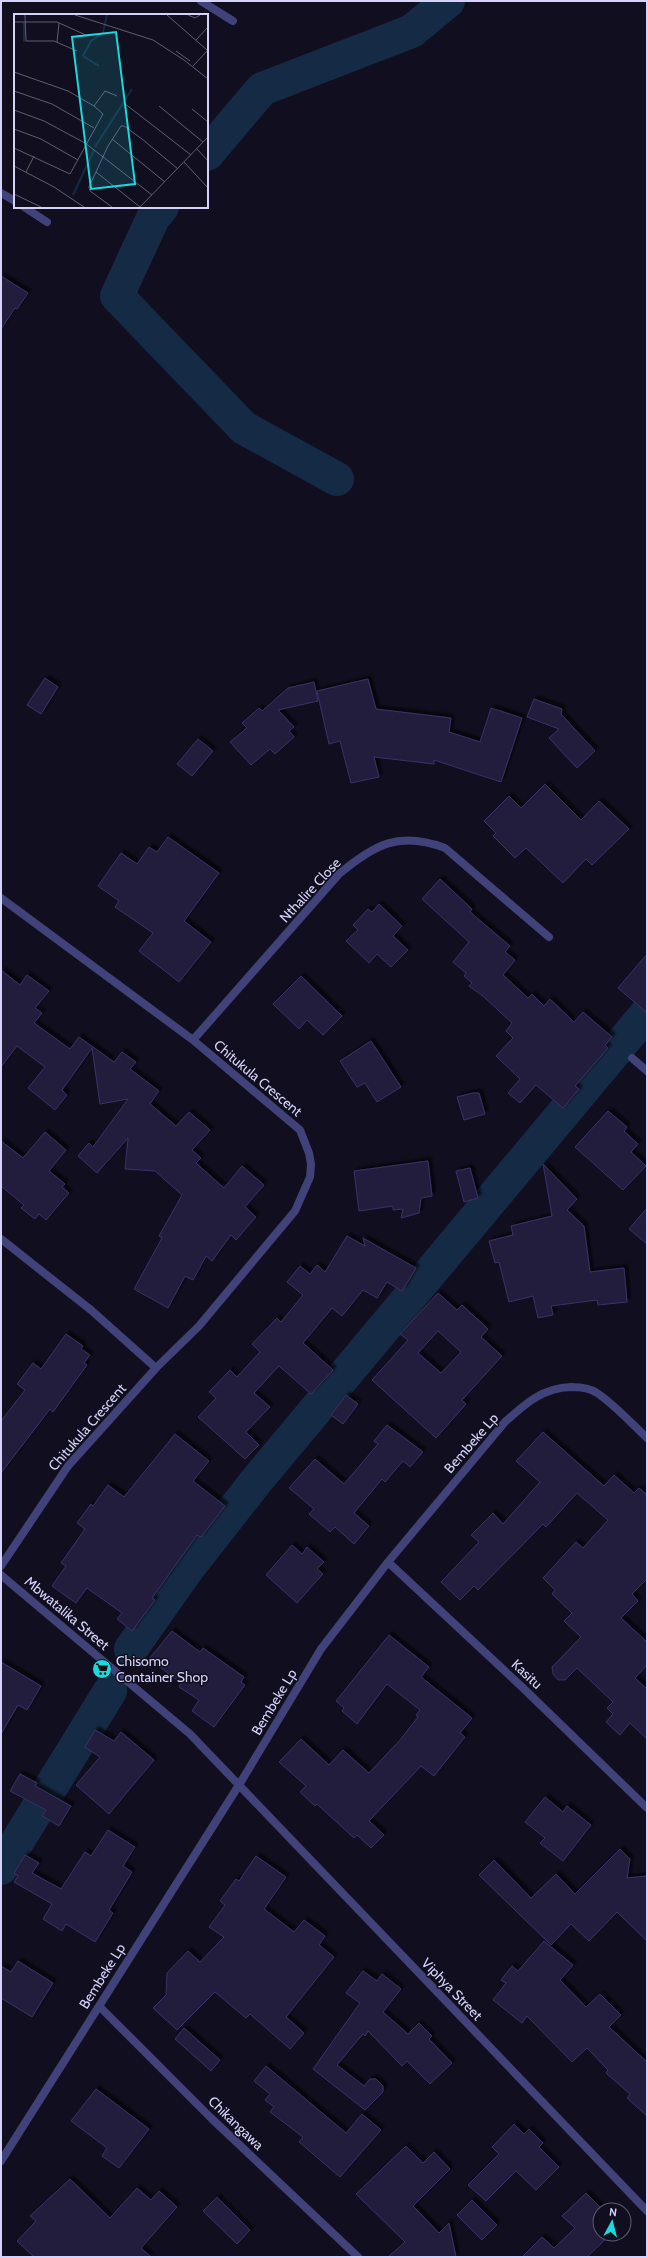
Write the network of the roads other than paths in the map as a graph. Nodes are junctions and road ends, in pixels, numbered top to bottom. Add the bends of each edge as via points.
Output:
1 (201, 1) edge
2 (233, 21) dead end
3 (1, 193) edge
4 (14, 201) edge
5 (26, 208) edge
6 (47, 222) dead end
7 (1, 898) edge
8 (549, 937) dead end
9 (193, 1040) junction
10 (632, 1058) dead end
11 (647, 1071) edge
12 (1, 1239) edge
13 (156, 1368) junction
14 (647, 1438) edge
15 (388, 1562) junction
16 (1, 1566) edge
17 (1, 1575) edge
18 (239, 1785) junction
19 (647, 1808) edge
20 (98, 2006) junction
21 (1, 2161) edge
22 (647, 2211) edge
23 (358, 2257) edge

1 - 2 street
3 - 4 street
5 - 6 street
7 - 9 street, Chitukula Crescent
8 - 9 street, Nthalire Close via 446,848 425,841 407,840 384,844 360,857 339,874
9 - 13 street, Chitukula Crescent via 300,1130 309,1153 310,1176 295,1211 199,1326
10 - 11 street
12 - 13 street via 91,1310
13 - 16 street, Chitukula Crescent via 68,1466
14 - 15 street, Bembeke Lp via 596,1392 579,1387 560,1387 544,1391 505,1422
15 - 18 street, Bembeke Lp via 321,1649
15 - 19 street, Kasitu
17 - 18 street, Mbwatalika Street via 190,1734
18 - 20 street, Bembeke Lp
18 - 22 street, Viphya Street
20 - 21 street, Bembeke Lp
20 - 23 street, Chikangawa via 211,2118

